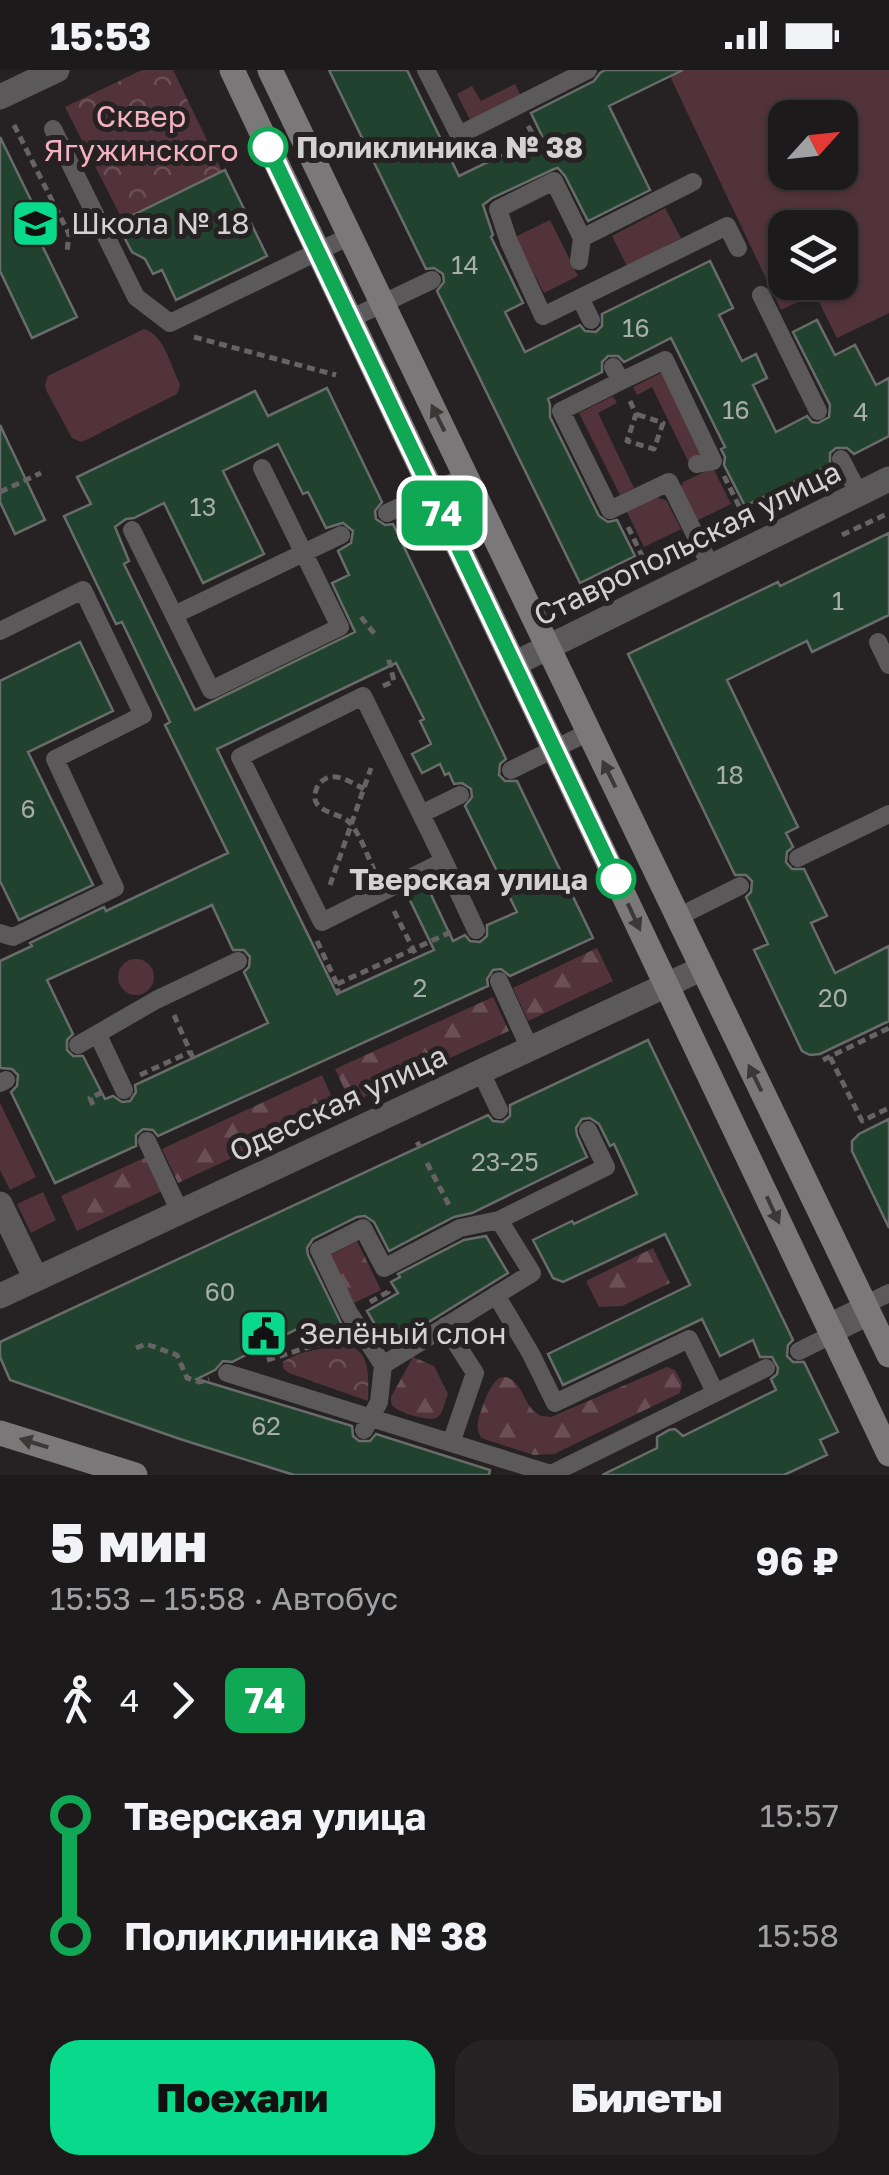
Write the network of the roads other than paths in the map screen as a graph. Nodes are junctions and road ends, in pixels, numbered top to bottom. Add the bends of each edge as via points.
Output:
1 (57, 70) edge
2 (232, 70) edge
3 (270, 70) edge
4 (426, 70) edge
5 (588, 70) edge
6 (0, 97) edge
7 (53, 129) dead end
8 (694, 182) dead end
9 (350, 236) junction
10 (582, 238) junction
11 (738, 248) dead end
12 (318, 251) junction
13 (579, 261) dead end
14 (432, 280) dead end
15 (761, 295) dead end
16 (580, 298) junction
17 (382, 303) junction
18 (350, 319) junction
19 (591, 320) dead end
20 (818, 411) dead end
21 (841, 459) dead end
22 (262, 468) dead end
23 (466, 476) junction
24 (889, 479) edge
25 (669, 482) junction
26 (432, 492) junction
27 (858, 494) junction
28 (388, 513) dead end
29 (132, 530) dead end
30 (341, 535) dead end
31 (303, 553) junction
32 (711, 568) junction
33 (174, 615) junction
34 (0, 631) edge
35 (878, 642) dead end
36 (548, 648) junction
37 (514, 664) junction
38 (889, 666) edge
39 (588, 732) junction
40 (554, 748) junction
41 (511, 770) dead end
42 (460, 795) dead end
43 (421, 814) junction
44 (889, 814) edge
45 (798, 858) dead end
46 (444, 862) junction
47 (740, 886) dead end
48 (678, 916) junction
49 (474, 926) road end
50 (0, 934) edge
51 (238, 961) dead end
52 (703, 968) junction
53 (499, 981) dead end
54 (666, 986) junction
55 (98, 1036) junction
56 (78, 1045) dead end
57 (530, 1049) junction
58 (481, 1072) junction
59 (124, 1090) dead end
60 (499, 1110) dead end
61 (588, 1130) dead end
62 (147, 1140) dead end
63 (0, 1204) edge
64 (180, 1212) junction
65 (499, 1220) junction
66 (36, 1279) junction
67 (889, 1293) edge
68 (496, 1295) junction
69 (0, 1296) edge
70 (867, 1310) junction
71 (445, 1326) junction
72 (830, 1328) junction
73 (799, 1351) dead end
74 (889, 1355) edge
75 (384, 1365) junction
76 (766, 1368) dead end
77 (227, 1373) road end
78 (715, 1392) junction
79 (367, 1424) junction
80 (0, 1433) edge
81 (451, 1444) junction
82 (889, 1454) edge
83 (135, 1475) edge

1 - 6 street
2 - 12 street
3 - 9 street
4 - 5 lane via 458,136
7 - 12 lane via 136,297 170,323
8 - 10 lane
9 - 12 lane
9 - 17 street
10 - 13 lane
10 - 16 lane via 554,181 498,209 503,245 543,316
11 - 16 lane via 727,226
12 - 18 street
14 - 17 lane
15 - 20 lane
16 - 19 lane
17 - 18 lane
23 -> 17 street
18 - 26 street
21 - 27 lane
22 - 31 lane
23 - 26 lane
23 - 36 street
24 - 27 street, Ставропольская улица
25 - 25 lane via 714,461 665,360 617,374 561,411 610,510
25 - 32 lane
26 - 28 lane
26 - 37 street
27 - 32 street, Ставропольская улица
29 - 33 lane
30 - 31 lane
31 - 33 lane
31 - 33 lane via 340,626 211,690
32 - 36 street, Ставропольская улица
34 - 50 lane via 83,590 143,714 55,759 115,888 13,936
35 - 38 lane
36 - 37 street, Ставропольская улица
36 - 39 street
37 - 40 street
39 - 40 lane
48 -> 39 street
40 - 41 lane
40 -> 54 street
42 - 43 lane
43 - 46 lane
43 - 46 lane via 363,696 240,757 313,926
44 - 45 lane
46 - 49 lane
47 - 48 lane
48 - 52 street
51 - 55 lane
52 - 54 street, Одесская улица
70 -> 52 street
53 - 57 lane
54 - 57 street, Одесская улица
54 -> 72 street
55 - 56 lane
55 - 59 lane
57 - 58 street, Одесская улица
58 - 60 lane
58 - 64 street, Одесская улица
61 - 65 lane via 606,1167 538,1190
62 - 64 lane
63 - 66 street
64 - 66 street, Одесская улица
65 - 68 lane via 532,1273
65 - 75 lane via 460,1228 384,1268 363,1228 320,1250
66 - 69 street, Одесская улица
67 - 70 lane
68 - 71 lane
68 - 78 lane via 555,1404 689,1339
70 - 72 lane
70 - 74 street
71 - 75 lane
71 - 81 lane via 474,1374
72 - 73 lane
72 - 82 street
75 - 79 lane
76 - 78 lane
77 - 79 lane
78 - 81 lane via 551,1474
79 - 81 lane
83 -> 80 street

